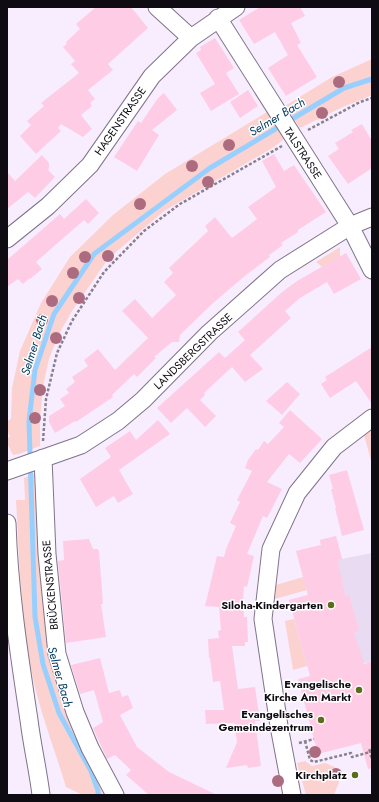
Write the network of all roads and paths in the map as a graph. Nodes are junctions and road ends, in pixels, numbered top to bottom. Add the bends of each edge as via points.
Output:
1 (157, 7) edge
2 (236, 7) edge
3 (218, 18) junction
4 (191, 38) junction
5 (372, 98) edge
6 (292, 135) junction
7 (372, 217) edge
8 (350, 226) junction
9 (7, 239) edge
10 (372, 270) edge
11 (372, 418) edge
12 (38, 460) junction
13 (12, 470) edge
14 (7, 523) edge
15 (7, 554) edge
16 (305, 741) dead end
17 (369, 748) dead end
18 (371, 752) edge
19 (372, 760) edge
20 (41, 795) edge
21 (115, 795) edge
22 (292, 795) edge

1 - 4 street
2 - 3 street, HAGENSTRASSE
3 - 4 street, HAGENSTRASSE
3 - 6 street, TALSTRASSE
4 - 9 street, HAGENSTRASSE via 152,76 90,165 48,206
5 - 6 path
6 - 8 street, TALSTRASSE
6 - 12 path via 180,204 144,231 104,272 72,321 57,352 46,399
7 - 8 street, LANDSBERGSTRASSE
8 - 10 street, TALSTRASSE
8 - 12 street, LANDSBERGSTRASSE via 280,270 209,333 143,400 118,421 81,445
11 - 22 street via 334,447 297,493 272,549 263,619
12 - 13 street, LANDSBERGSTRASSE
12 - 21 street, BRÜCKENSTRASSE via 57,654 75,712 90,748
14 - 15 street
15 - 20 street via 13,612
16 - 18 path via 310,760 314,762 351,753 352,757
17 - 18 path
18 - 19 path

